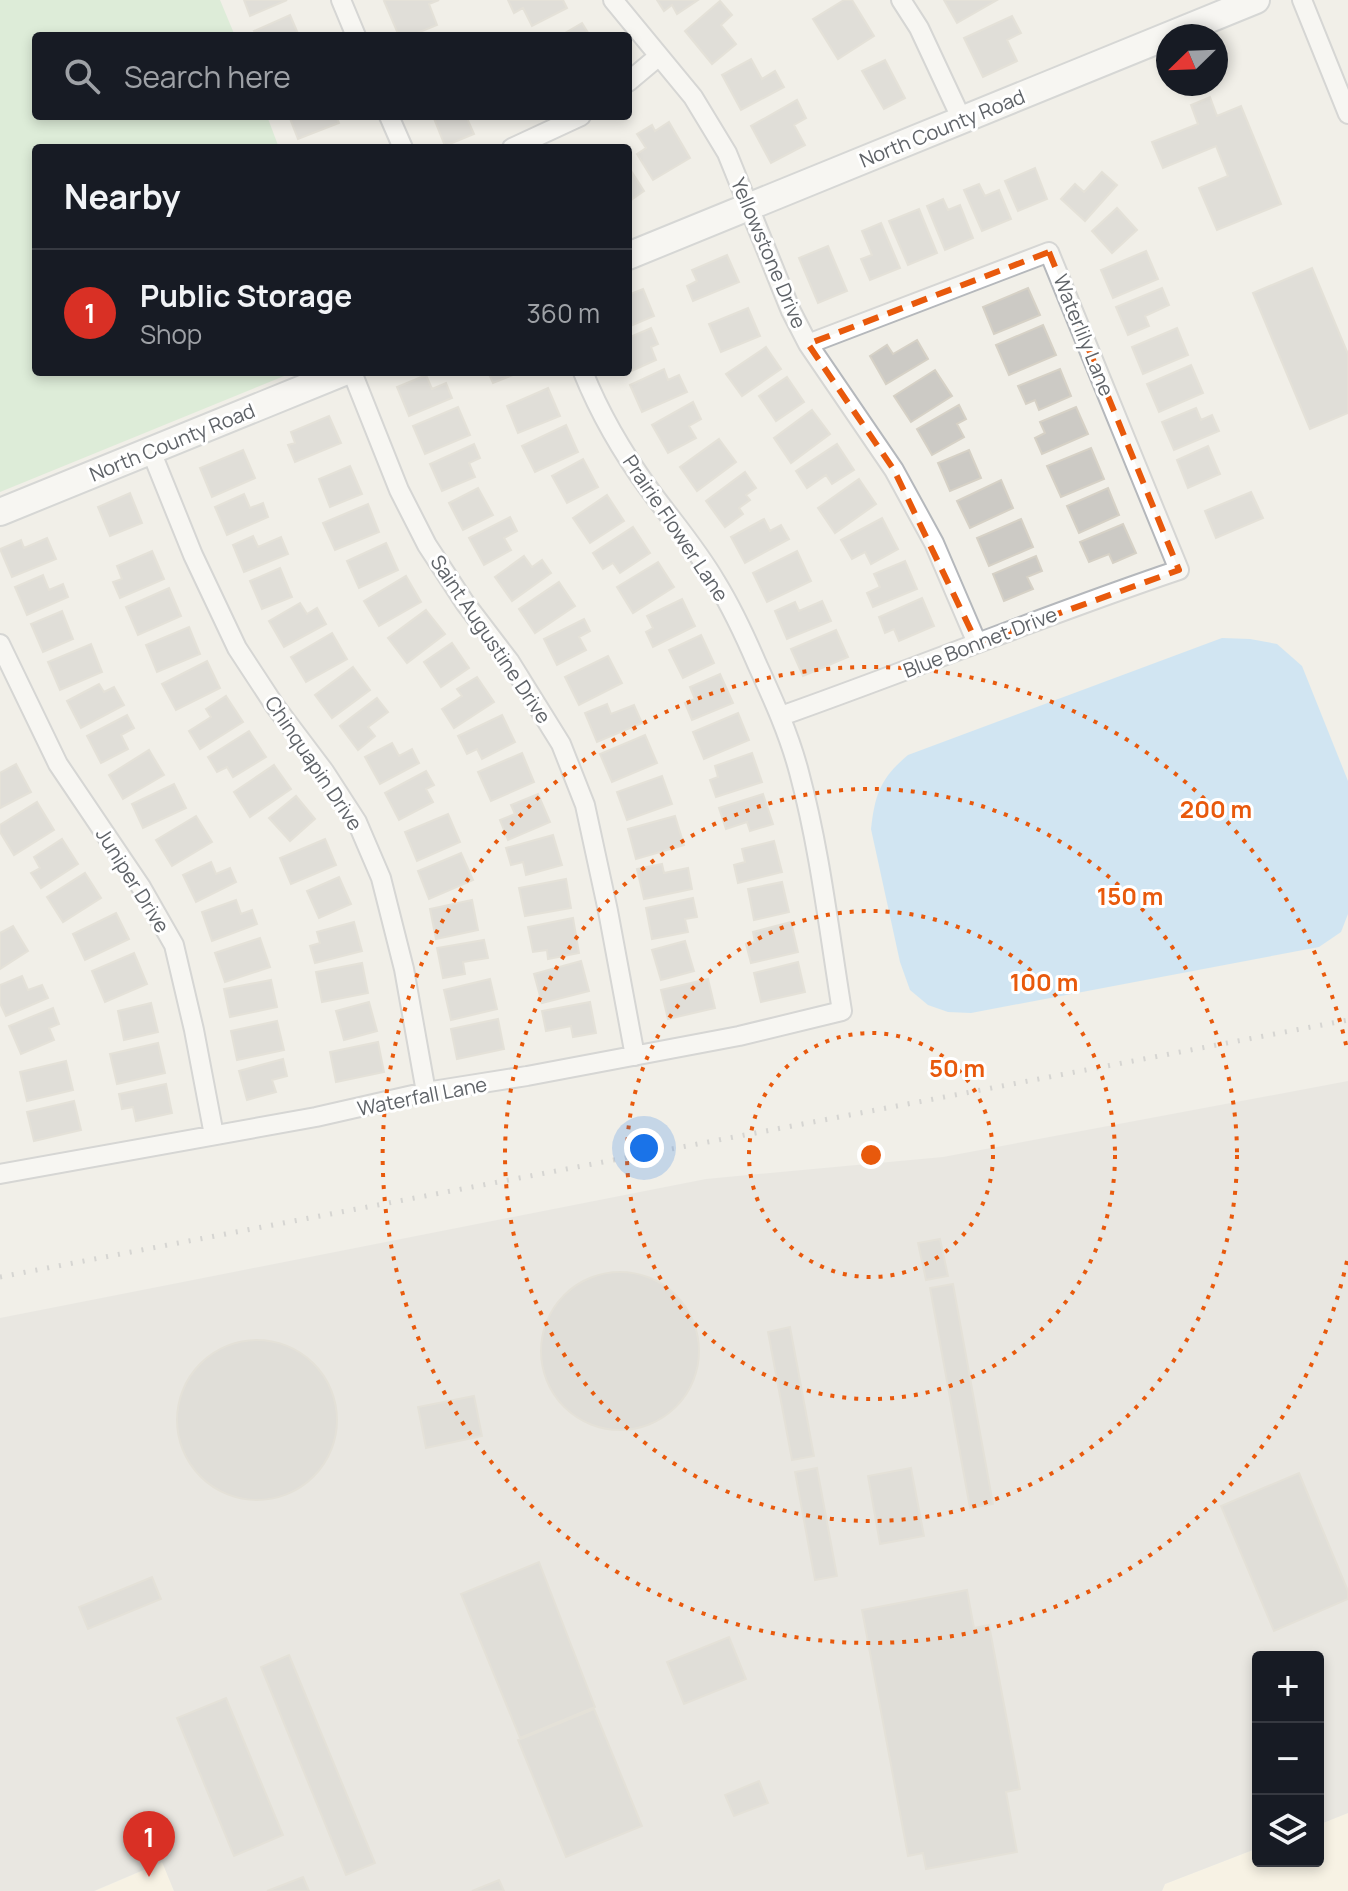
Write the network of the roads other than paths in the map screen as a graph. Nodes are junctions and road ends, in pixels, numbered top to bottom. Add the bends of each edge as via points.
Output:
1 (341, 0) edge
2 (613, 0) edge
3 (901, 0) edge
4 (1256, 0) edge
5 (1302, 0) edge
6 (354, 32) edge
7 (659, 56) junction
8 (632, 79) edge
9 (1348, 114) edge
10 (391, 120) edge
11 (572, 120) edge
12 (962, 120) junction
13 (401, 144) edge
14 (521, 144) edge
15 (749, 207) junction
16 (632, 254) edge
17 (808, 344) junction
18 (334, 376) edge
19 (354, 376) edge
20 (585, 376) edge
21 (151, 451) junction
22 (0, 512) edge
23 (1179, 570) joint
24 (977, 643) junction
25 (0, 644) edge
26 (781, 716) junction
27 (842, 1011) joint
28 (635, 1056) junction
29 (426, 1092) junction
30 (214, 1135) junction
31 (0, 1173) edge

1 - 6 street
2 - 7 street, Yellowstone Drive
3 - 12 street
4 - 12 street, North County Road
5 - 9 street
7 - 8 street
7 - 15 street, Yellowstone Drive via 709,122
10 - 13 street
11 - 14 street
12 - 15 street, North County Road
15 - 16 street, North County Road
15 - 17 street, Yellowstone Drive
17 - 23 street, Waterlily Lane via 1049,252
17 - 24 street, Yellowstone Drive via 894,470 934,543
18 - 21 street, North County Road
19 - 28 street, Saint Augustine Drive via 427,545 561,744 585,805
20 - 26 street, Prairie Flower Lane via 614,437 715,581
21 - 22 street, North County Road
21 - 29 street, Chinquapin Drive via 237,648 357,822 381,878
23 - 24 street, Blue Bonnet Drive
24 - 26 street, Blue Bonnet Drive
25 - 30 street, Juniper Drive via 58,764 174,945
26 - 27 street, Prairie Flower Lane via 814,834
27 - 28 street, Waterfall Lane
28 - 29 street, Waterfall Lane
29 - 30 street, Waterfall Lane
30 - 31 street, Waterfall Lane

